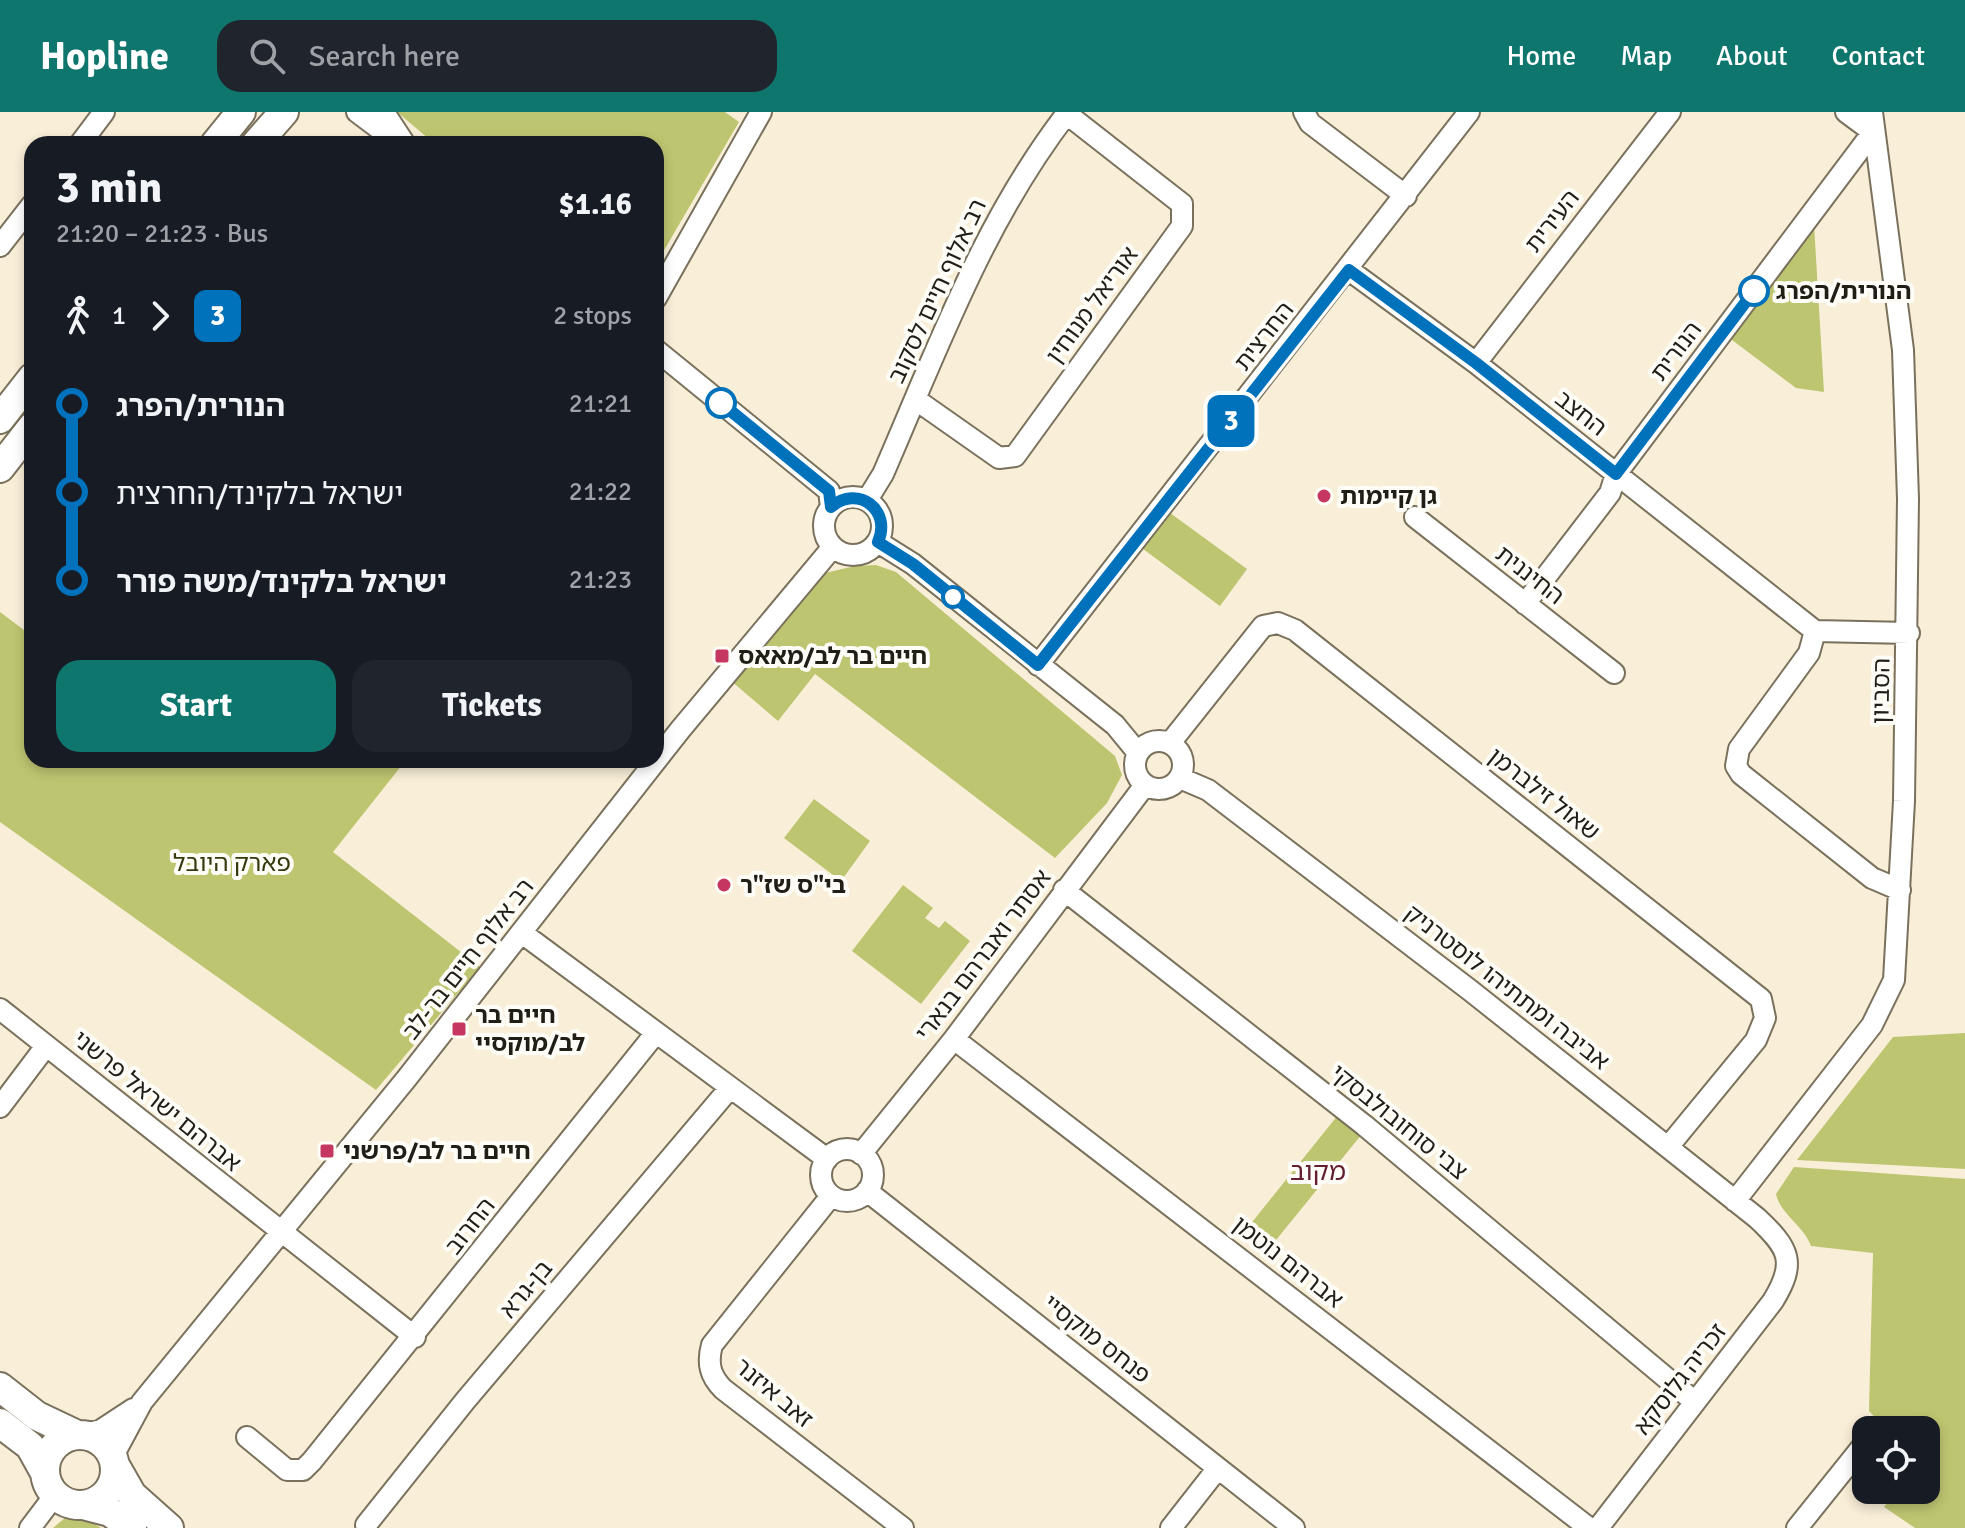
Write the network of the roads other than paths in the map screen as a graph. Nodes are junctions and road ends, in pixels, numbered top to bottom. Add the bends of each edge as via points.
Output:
1 (104, 112) edge
2 (241, 112) edge
3 (284, 112) edge
4 (357, 112) edge
5 (379, 112) edge
6 (761, 112) edge
7 (1304, 112) edge
8 (1469, 112) edge
9 (1670, 112) edge
10 (1846, 112) edge
11 (1067, 113) edge
12 (1872, 122) edge
13 (86, 136) edge
14 (222, 136) edge
15 (263, 136) edge
16 (388, 136) edge
17 (394, 136) edge
18 (1406, 196) junction
19 (24, 215) edge
20 (0, 246) edge
21 (1349, 270) junction
22 (664, 284) edge
23 (664, 357) edge
24 (1476, 363) junction
25 (24, 388) edge
26 (915, 399) junction
27 (0, 419) edge
28 (24, 437) edge
29 (0, 468) edge
30 (1616, 474) junction
31 (867, 500) junction
32 (831, 507) junction
33 (1415, 517) dead end
34 (878, 542) junction
35 (832, 548) junction
36 (1525, 604) junction
37 (1815, 631) junction
38 (1909, 633) junction
39 (1038, 665) junction
40 (1614, 673) dead end
41 (1170, 743) junction
42 (664, 749) edge
43 (1138, 753) junction
44 (649, 768) edge
45 (1180, 778) junction
46 (1145, 785) junction
47 (1064, 890) junction
48 (1900, 890) junction
49 (522, 933) junction
50 (0, 1009) edge
51 (655, 1034) junction
52 (954, 1039) junction
53 (46, 1046) junction
54 (729, 1089) junction
55 (0, 1107) edge
56 (1668, 1147) junction
57 (861, 1154) junction
58 (827, 1159) junction
59 (867, 1191) junction
60 (831, 1196) junction
61 (1735, 1201) junction
62 (283, 1234) junction
63 (1787, 1255) joint
64 (415, 1337) junction
65 (0, 1387) edge
66 (142, 1402) junction
67 (1695, 1402) junction
68 (0, 1423) edge
69 (80, 1434) junction
70 (247, 1437) dead end
71 (1852, 1459) edge
72 (114, 1461) junction
73 (1218, 1468) junction
74 (50, 1484) junction
75 (83, 1505) junction
76 (366, 1525) dead end
77 (30, 1528) edge
78 (132, 1528) edge
79 (169, 1528) edge
80 (903, 1528) edge
81 (1171, 1528) edge
82 (1294, 1528) edge
83 (1589, 1528) edge
84 (1598, 1528) edge
85 (1797, 1528) edge

1 - 13 street
2 - 14 street
3 - 15 street
4 - 16 street
5 - 17 street
6 - 22 street
7 - 18 street via 1310,123
8 - 18 street, החרצית
9 - 24 street, העירית
10 - 12 street
11 - 26 street, רב אלוף חיים לסקוב via 997,219
11 - 26 street, אוריאל מנוחין via 1182,204 1182,226 1015,456 999,458
12 - 30 street, הנורית
12 - 38 street, הסביון via 1903,350
18 - 21 street, החרצית
19 - 20 street
21 - 24 street, החצב
21 - 39 street, החרצית
23 - 32 street via 829,491
24 - 30 street, החצב
25 - 27 street
26 - 31 street, רב אלוף חיים לסקוב
28 - 29 street
30 - 36 street, הנורית via 1610,493
30 - 37 street, החצב
31 - 32 street via 848,497
31 - 34 street via 880,514
32 - 35 street via 824,532
33 - 36 street, החיננית
34 - 35 street via 856,556
34 - 39 street
35 - 42 street, רב אלוף חיים בר-לב
36 - 40 street, החיננית
37 - 38 street
37 - 48 street via 1809,653 1739,749 1736,766 1872,878
38 - 48 street, הסביון
39 - 43 street via 1115,725
41 - 43 street via 1148,742
41 - 45 street via 1184,762
41 - 56 street, שאול זילברמן via 1254,634 1270,624 1285,625 1761,999 1765,1018 1756,1040
43 - 46 street via 1134,766
44 - 49 street, רב אלוף חיים בר-לב
45 - 46 street via 1160,789
45 - 56 street, אביבה ומתתיהו לוסטרניק via 1208,790
46 - 47 street, אסתר ואברהם בנארי
47 - 52 street, אסתר ואברהם בנארי
47 - 67 street, צבי סוחובולבסקי via 1364,1125
48 - 61 street, הסביון via 1894,980 1881,1011
49 - 51 street
49 - 62 street, רב אלוף חיים בר-לב
50 - 53 street, אברהם ישראל פרשני
51 - 54 street
51 - 64 street, החרוב
52 - 57 street, אסתר ואברהם בנארי
52 - 83 street, אברהם נוטמן
53 - 55 street
53 - 62 street, אברהם ישראל פרשני
54 - 58 street
54 - 76 street, בן-גרא
56 - 61 street, אביבה ומתתיהו לוסטרניק
57 - 58 street via 840,1150
57 - 59 street via 872,1168
58 - 60 street via 821,1178
59 - 60 street via 847,1201
59 - 73 street, פנחס מוקסיי
60 - 80 street, זאב איזנר via 712,1345 709,1362 723,1389
61 - 63 street, אביבה ומתתיהו לוסטרניק via 1768,1229
62 - 64 street
62 - 66 street, רב אלוף חיים בר-לב
63 - 67 street, זכריה גלוסקא via 1789,1268 1773,1301
64 - 70 street, החרוב via 303,1470 287,1470
65 - 69 street via 37,1416
66 - 69 street, רב אלוף חיים בר-לב via 101,1430
66 - 72 street, רב אלוף חיים בר-לב
67 - 84 street, זכריה גלוסקא
68 - 74 street via 30,1446
69 - 72 street via 106,1445
69 - 74 street via 65,1438 49,1452
71 - 85 street
72 - 75 street via 111,1488
72 - 79 street via 132,1495
73 - 81 street
73 - 82 street, פנחס מוקסיי
74 - 75 street via 63,1501
74 - 77 street
75 - 78 street via 110,1512

